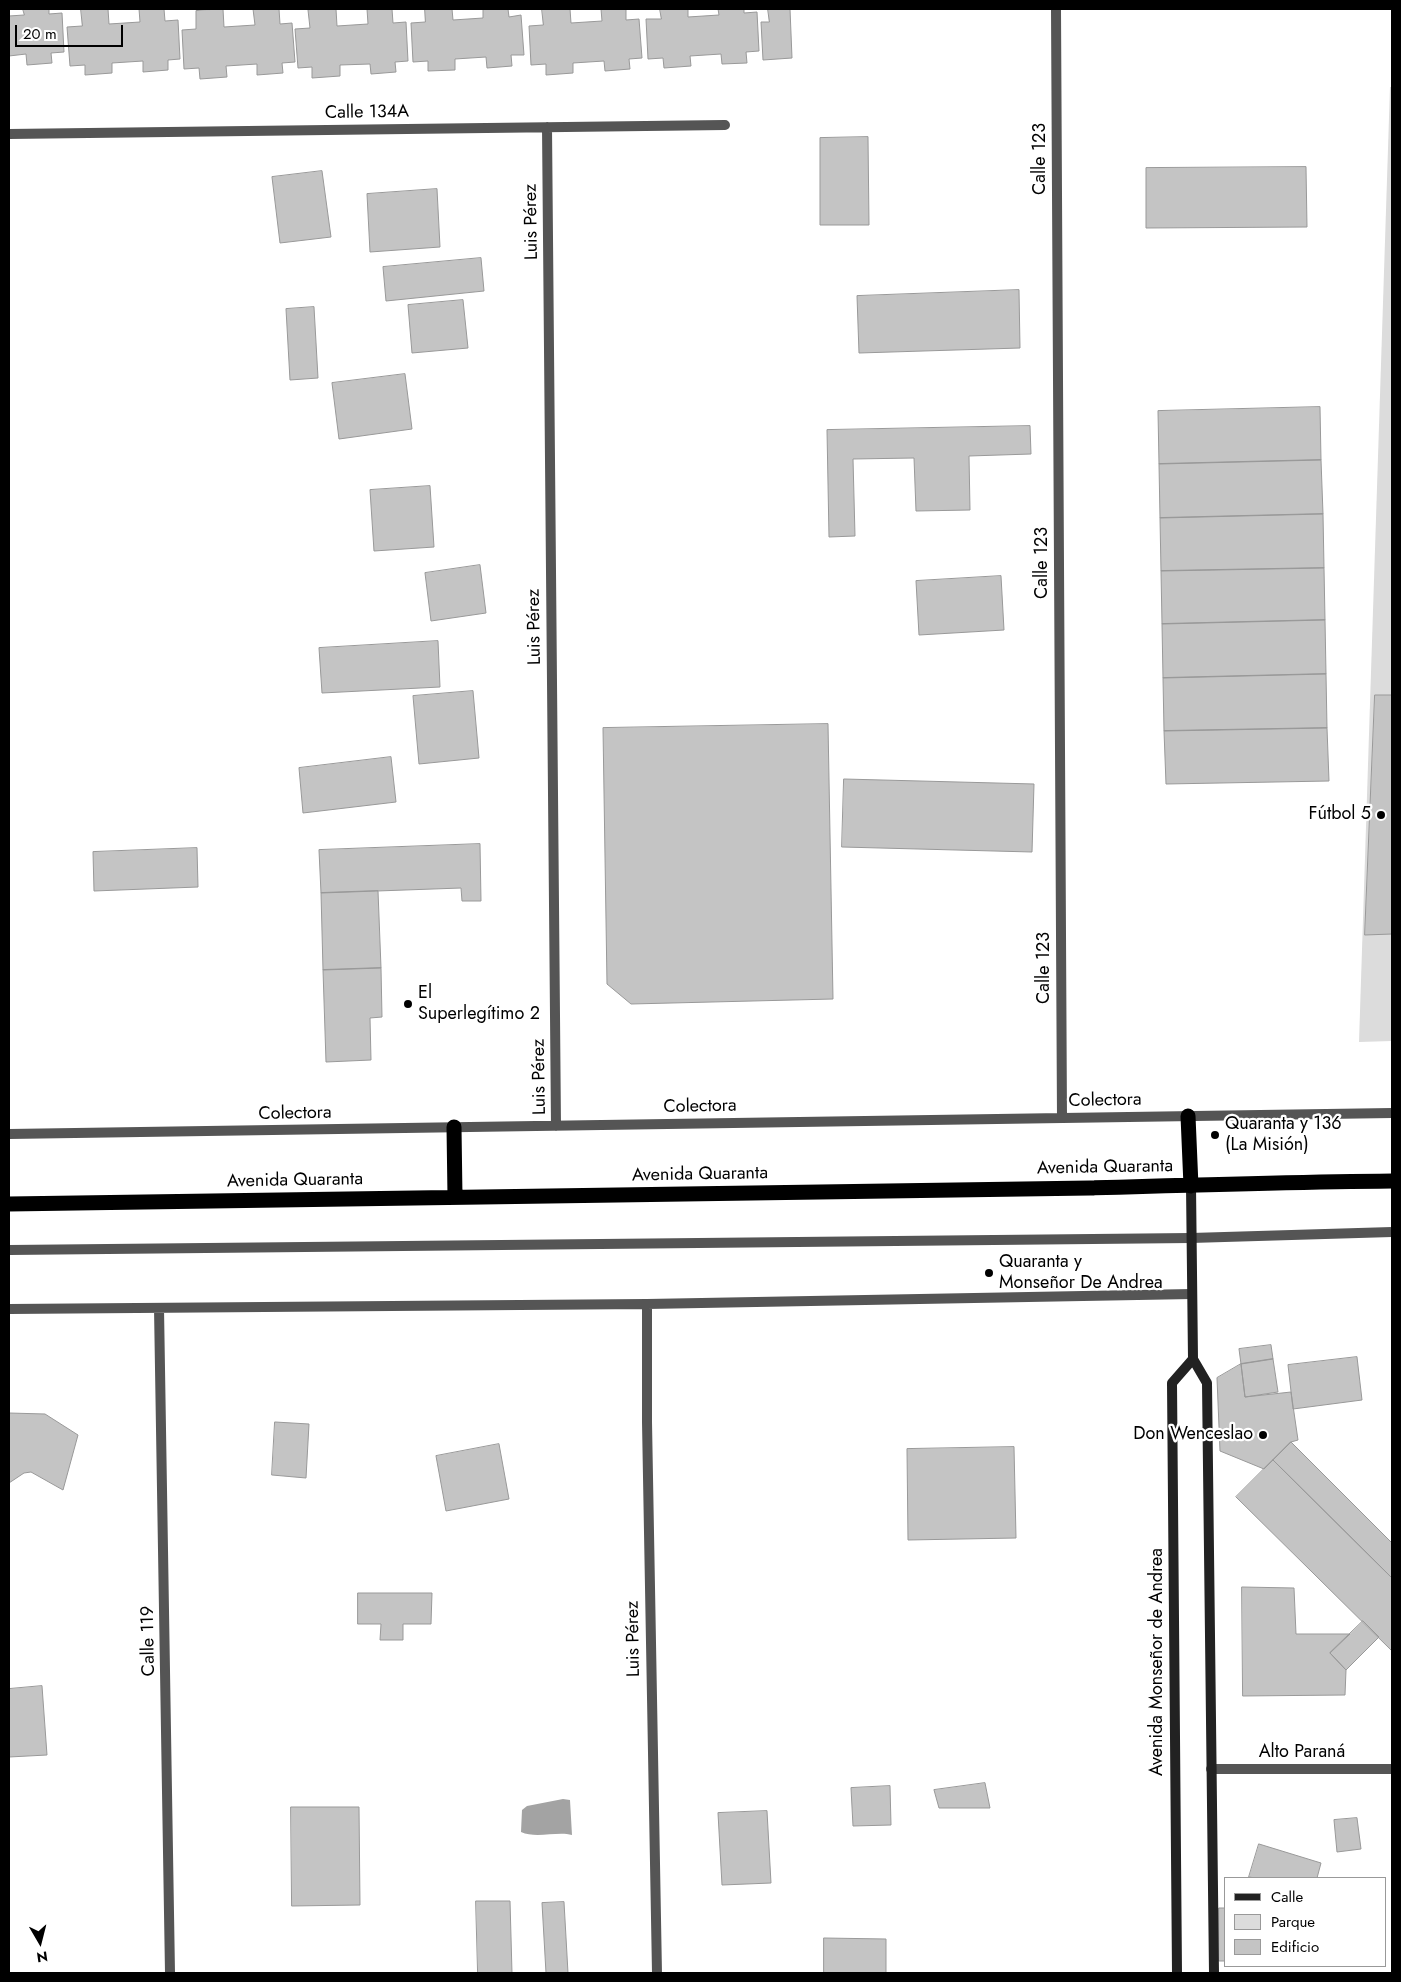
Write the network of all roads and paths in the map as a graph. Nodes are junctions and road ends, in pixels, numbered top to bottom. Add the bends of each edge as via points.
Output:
1 (1056, 9) edge
2 (725, 125) dead end
3 (547, 127) junction
4 (9, 134) edge
5 (1392, 1113) edge
6 (1188, 1116) junction
7 (1062, 1118) junction
8 (556, 1126) junction
9 (454, 1128) junction
10 (9, 1134) edge
11 (1392, 1181) edge
12 (1191, 1186) junction
13 (455, 1197) junction
14 (9, 1204) edge
15 (1392, 1232) edge
16 (1191, 1238) junction
17 (9, 1250) edge
18 (1192, 1294) junction
19 (647, 1304) junction
20 (159, 1308) junction
21 (9, 1309) edge
22 (1194, 1359) junction
23 (1212, 1769) junction
24 (1392, 1769) edge
25 (170, 1973) edge
26 (656, 1973) edge
27 (1177, 1973) edge
28 (1214, 1973) edge

1 - 7 street, Calle 123
2 - 3 street, Calle 134A
3 - 4 street, Calle 134A
3 - 8 street, Luis Pérez
5 - 6 street, Colectora
6 - 7 street, Colectora
6 - 12 highway
7 - 8 street, Colectora
8 - 9 street, Colectora
9 - 10 street, Colectora
9 - 13 highway
11 - 12 highway, Avenida Quaranta
12 - 13 highway, Avenida Quaranta
12 - 16 main road
13 - 14 highway, Avenida Quaranta
15 - 16 street
16 - 17 street
16 - 18 main road
18 - 19 street
18 - 22 main road
19 - 20 street
19 - 26 street, Luis Pérez
20 - 21 street
20 - 25 street, Calle 119
22 - 23 main road via 1207,1382
22 - 27 main road, Avenida Monseñor de Andrea via 1172,1383
23 - 24 street, Alto Paraná
23 - 28 main road

